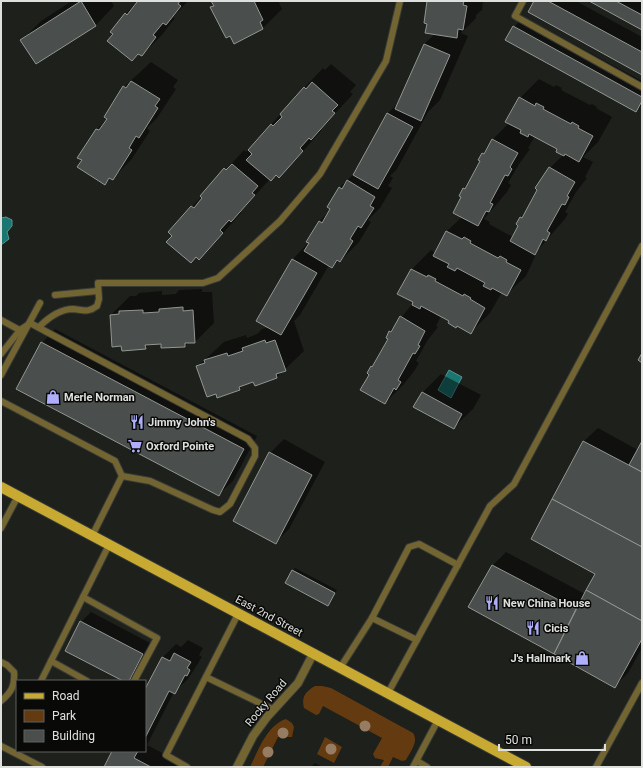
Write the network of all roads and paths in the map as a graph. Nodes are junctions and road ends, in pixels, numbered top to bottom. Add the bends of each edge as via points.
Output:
1 (400, 1) edge
2 (523, 1) edge
3 (642, 87) edge
4 (642, 246) edge
5 (98, 291) junction
6 (55, 295) dead end
7 (40, 303) dead end
8 (1, 320) edge
9 (30, 323) junction
10 (39, 328) junction
11 (23, 332) junction
12 (1, 354) edge
13 (1, 375) edge
14 (1, 401) edge
15 (122, 476) junction
16 (1, 487) edge
17 (18, 496) junction
18 (1, 528) edge
19 (92, 536) junction
20 (109, 545) junction
21 (458, 565) junction
22 (83, 597) junction
23 (238, 614) junction
24 (372, 618) junction
25 (417, 640) junction
26 (313, 654) junction
27 (51, 661) junction
28 (1, 662) edge
29 (340, 668) junction
30 (206, 677) junction
31 (42, 680) edge
32 (86, 680) edge
33 (135, 680) edge
34 (642, 683) edge
35 (388, 693) junction
36 (1, 701) edge
37 (274, 710) junction
38 (438, 720) junction
39 (1, 746) edge
40 (417, 760) junction
41 (41, 767) edge
42 (187, 767) edge
43 (237, 767) edge
44 (413, 767) edge
45 (428, 767) edge
46 (526, 767) edge
47 (596, 767) edge

1 - 5 lane via 386,61 320,174 280,221 218,278 203,283 98,283
2 - 3 lane via 515,16
4 - 21 lane via 514,484 490,506
5 - 6 lane
5 - 10 lane via 97,306 90,311 63,311 47,319
7 - 9 lane
8 - 11 lane
9 - 10 lane
9 - 11 lane
10 - 15 lane via 248,439 255,448 255,456 230,504 220,512 150,481
11 - 12 lane
11 - 13 lane
14 - 15 lane via 115,461
15 - 19 lane
16 - 17 main road, East 2nd Street
17 - 18 lane
17 - 19 main road, East 2nd Street
19 - 20 main road, East 2nd Street
20 - 22 lane
20 - 23 main road, East 2nd Street
21 - 24 lane via 419,544 410,547
21 - 25 lane
22 - 27 lane
22 - 33 lane via 157,638
23 - 26 main road, East 2nd Street
23 - 30 lane
24 - 25 lane
24 - 29 lane
25 - 35 lane
26 - 29 main road, East 2nd Street
26 - 37 street, Rocky Road via 298,683
27 - 31 lane
27 - 32 lane
28 - 36 lane via 7,664 14,672 15,683 9,695
29 - 35 main road, East 2nd Street
30 - 37 lane
30 - 42 lane via 166,755
34 - 47 lane
35 - 38 main road, East 2nd Street
37 - 43 street, Rocky Road via 253,736
38 - 40 lane
38 - 46 main road, East 2nd Street
39 - 41 lane
40 - 44 lane
40 - 45 lane

